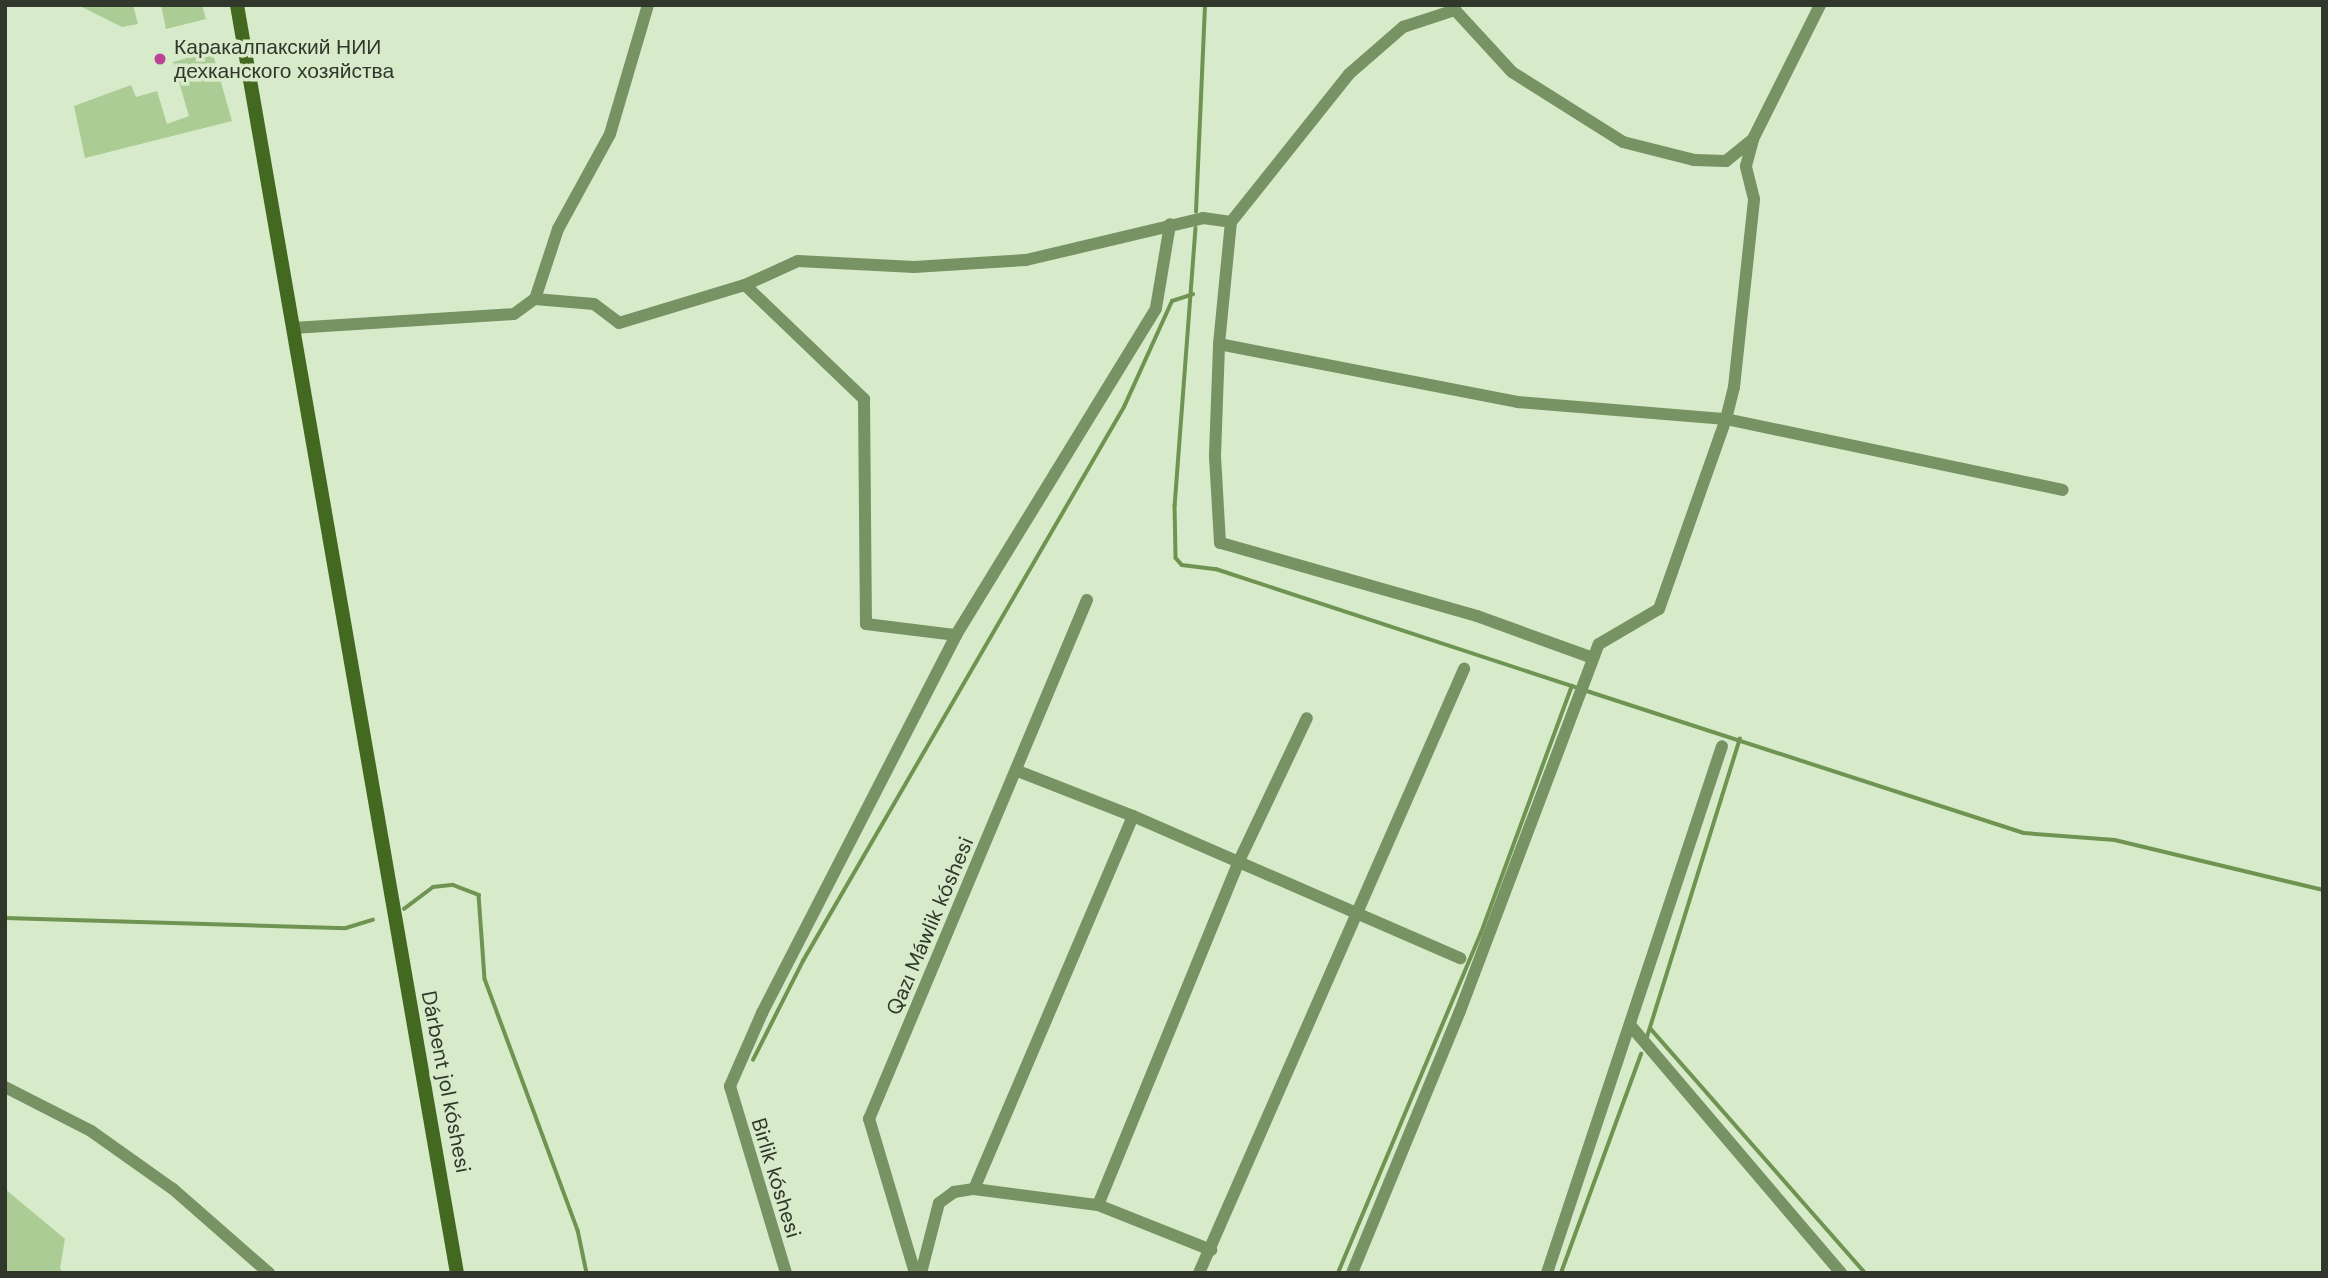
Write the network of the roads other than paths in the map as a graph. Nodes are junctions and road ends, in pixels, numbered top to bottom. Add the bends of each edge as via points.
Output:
1 (237, 5) edge
2 (648, 5) edge
3 (1820, 5) edge
4 (1753, 139) junction
5 (1231, 222) junction
6 (1171, 224) junction
7 (745, 285) junction
8 (535, 299) junction
9 (293, 328) junction
10 (1219, 344) junction
11 (1726, 419) junction
12 (2063, 490) dead end
13 (1087, 600) dead end
14 (956, 635) junction
15 (1593, 658) junction
16 (1464, 669) dead end
17 (1307, 718) dead end
18 (1722, 746) dead end
19 (1018, 771) junction
20 (1133, 816) junction
21 (1239, 861) junction
22 (1357, 911) junction
23 (1460, 958) dead end
24 (1630, 1026) junction
25 (5, 1087) edge
26 (974, 1189) junction
27 (1098, 1205) junction
28 (1211, 1250) junction
29 (269, 1273) edge
30 (457, 1273) edge
31 (786, 1273) edge
32 (915, 1273) edge
33 (921, 1273) edge
34 (1199, 1273) edge
35 (1352, 1273) edge
36 (1548, 1273) edge
37 (1841, 1273) edge

1 - 9 main road, Dárbent jol kóshesi
2 - 8 street via 610,134 558,229
3 - 4 street
4 - 5 street via 1726,161 1694,160 1623,142 1512,72 1455,10 1403,27 1349,74
4 - 11 street via 1746,166 1754,199 1747,277
5 - 6 street via 1203,218
5 - 10 street
6 - 7 street via 1026,260 914,267 798,261
6 - 14 street via 1156,308
7 - 8 street via 619,323 594,304
7 - 14 street via 864,399 866,624
8 - 9 street via 514,314
9 - 30 main road, Dárbent jol kóshesi
10 - 11 street via 1518,402
10 - 15 street via 1215,455 1220,543 1477,617
11 - 12 street
11 - 15 street via 1659,609 1599,644
13 - 19 street, Qazı Máwlik kóshesi
14 - 31 street, Birlik kóshesi via 762,1013 730,1086
15 - 35 street via 1460,1011
16 - 22 street
17 - 21 street
18 - 24 street
19 - 20 street
19 - 32 street, Qazı Máwlik kóshesi via 869,1119
20 - 21 street
20 - 26 street
21 - 22 street
21 - 27 street
22 - 23 street
22 - 28 street
24 - 36 street
24 - 37 street
25 - 29 street via 90,1131 173,1189
26 - 27 street
26 - 33 street via 954,1192 939,1203
27 - 28 street
28 - 34 street

